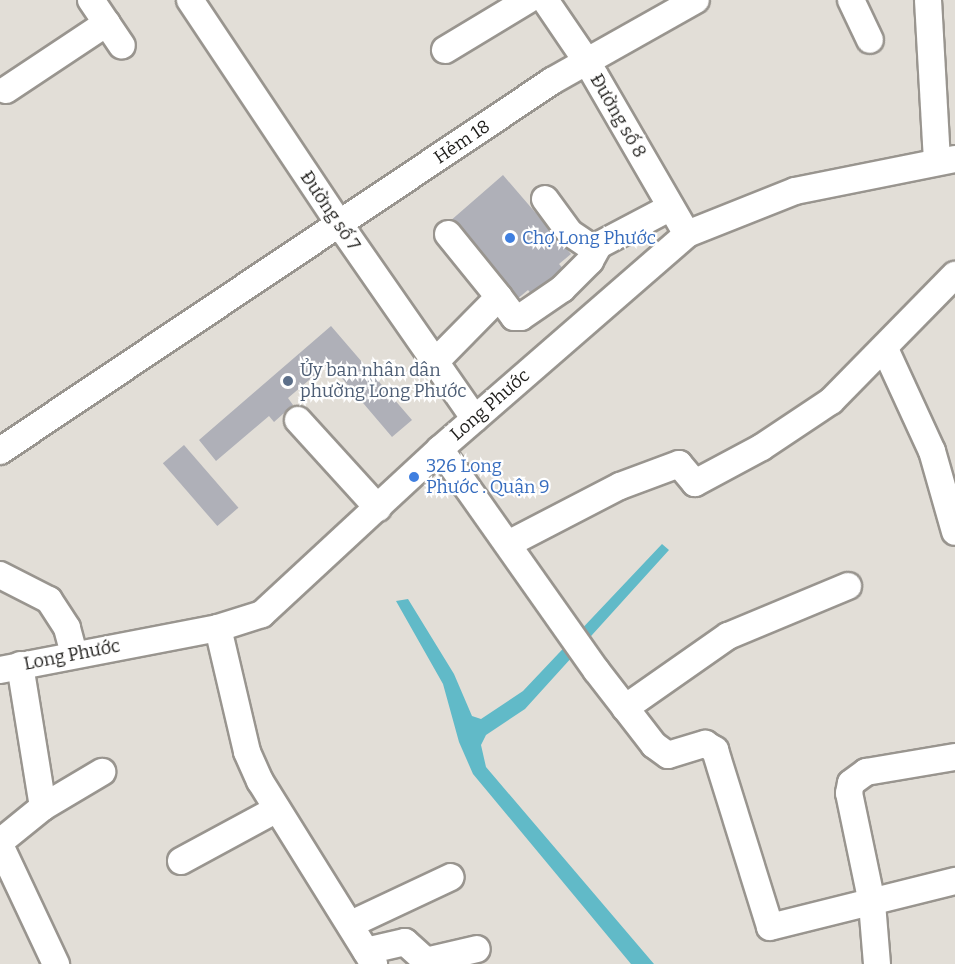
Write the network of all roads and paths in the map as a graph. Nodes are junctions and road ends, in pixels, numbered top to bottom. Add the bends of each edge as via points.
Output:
1 (91, 0) edge
2 (190, 0) edge
3 (528, 0) edge
4 (545, 0) edge
5 (696, 0) edge
6 (851, 0) edge
7 (928, 0) edge
8 (107, 23) junction
9 (870, 40) dead end
10 (122, 46) dead end
11 (445, 50) dead end
12 (586, 60) junction
13 (6, 90) dead end
14 (946, 160) edge
15 (545, 199) dead end
16 (671, 207) junction
17 (340, 225) junction
18 (448, 234) dead end
19 (687, 234) junction
20 (599, 245) junction
21 (955, 274) edge
22 (499, 297) junction
23 (885, 350) junction
24 (435, 362) junction
25 (475, 419) junction
26 (298, 420) dead end
27 (440, 449) junction
28 (0, 451) edge
29 (378, 508) junction
30 (955, 532) edge
31 (508, 544) junction
32 (0, 575) edge
33 (848, 586) dead end
34 (218, 628) junction
35 (74, 654) junction
36 (10, 667) edge
37 (625, 708) junction
38 (955, 757) edge
39 (102, 772) dead end
40 (43, 807) junction
41 (277, 809) junction
42 (0, 844) edge
43 (181, 861) dead end
44 (451, 877) dead end
45 (955, 881) edge
46 (872, 903) junction
47 (351, 924) junction
48 (477, 949) dead end
49 (370, 957) edge
50 (427, 963) edge
51 (56, 964) edge
52 (877, 964) edge

1 - 8 street
2 - 17 street, Đường số 7
3 - 11 street
4 - 12 street, Đường số 8
5 - 12 street, Hẻm 18
6 - 9 street
7 - 14 street
8 - 10 street
8 - 13 street
12 - 16 street, Đường số 8
12 - 17 street, Hẻm 18
14 - 19 street, Long Phước via 795,191
15 - 20 street via 570,232 588,244
16 - 19 street, Đường số 8
16 - 20 street
17 - 24 street, Đường số 7
17 - 28 street, Hẻm 18
18 - 22 street
19 - 25 street, Long Phước
20 - 22 street via 590,261 562,289 521,317 514,317
21 - 23 street
22 - 24 street
23 - 30 street via 932,450
23 - 31 street via 831,401 803,421 696,482 681,465 676,465 620,486
24 - 25 street, Đường số 7
25 - 27 street, Long Phước
26 - 29 street
27 - 29 street, Long Phước
27 - 31 street
29 - 34 street, Long Phước via 271,608
31 - 37 street
32 - 35 street via 49,600 68,628
33 - 37 street via 728,636
34 - 35 street, Long Phước
34 - 41 street via 247,752
35 - 36 street, Long Phước
36 - 40 street
37 - 46 street via 663,753 705,744 715,750 770,927
38 - 46 street via 866,772 851,783 849,793
39 - 40 street
40 - 42 street
41 - 43 street
41 - 47 street
42 - 51 street
44 - 47 street
45 - 46 street
46 - 52 street
47 - 49 street
48 - 50 street
49 - 50 street via 405,942

